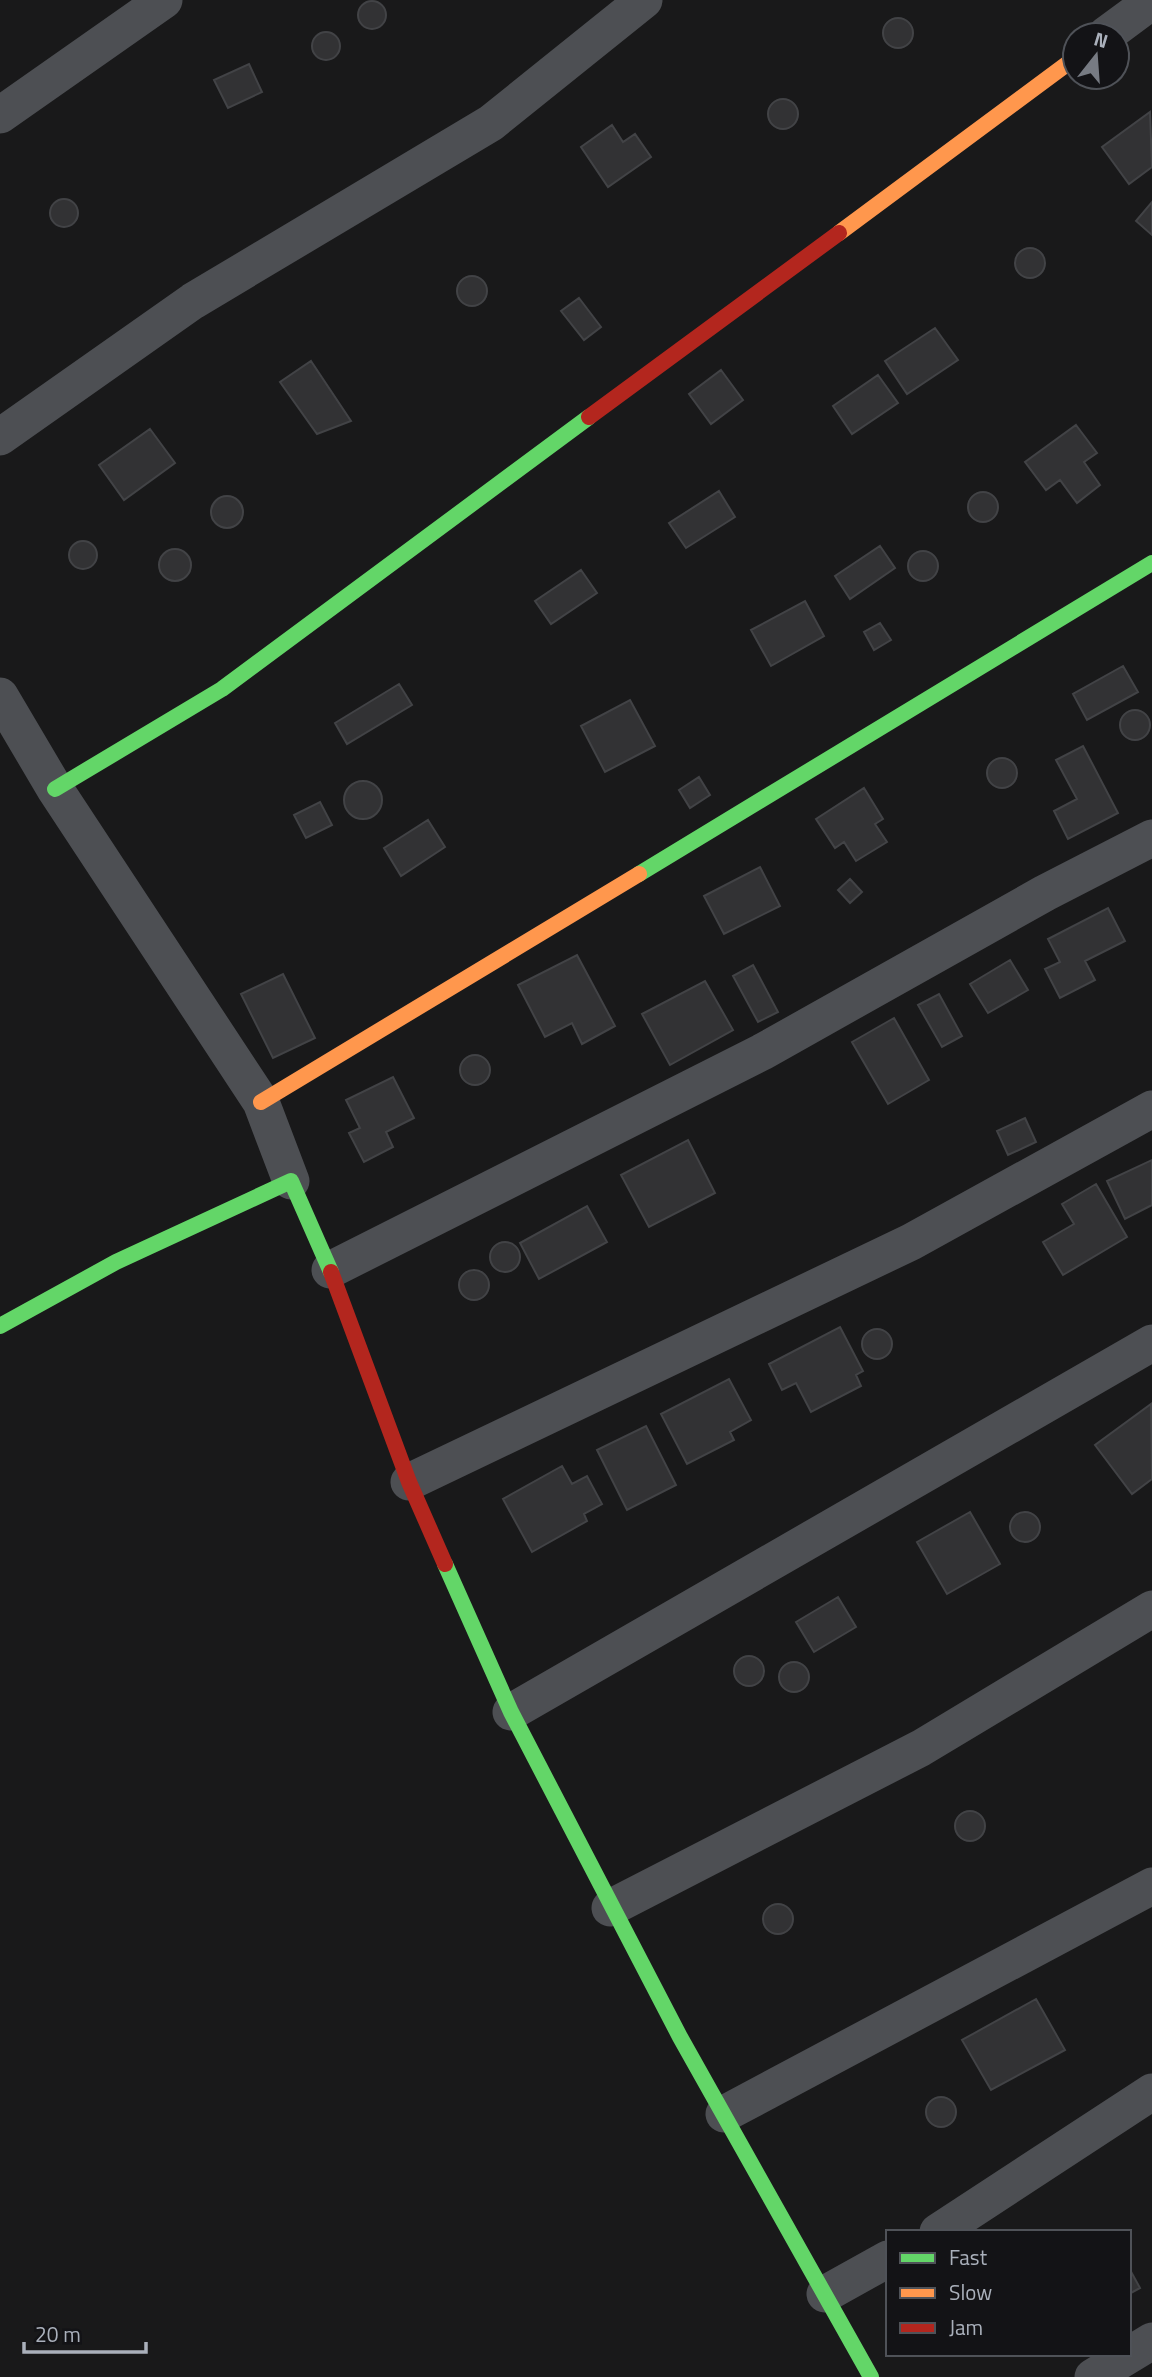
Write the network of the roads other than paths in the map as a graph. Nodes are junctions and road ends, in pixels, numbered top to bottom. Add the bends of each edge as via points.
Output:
1 (164, 0) edge
2 (644, 0) edge
3 (1152, 1) edge
4 (1125, 21) edge
5 (1061, 68) edge
6 (0, 115) edge
7 (0, 437) edge
8 (1152, 563) edge
9 (0, 696) edge
10 (55, 789) junction
11 (1152, 838) edge
12 (261, 1102) junction
13 (1152, 1109) edge
14 (291, 1181) junction
15 (330, 1270) junction
16 (0, 1326) edge
17 (1152, 1343) edge
18 (409, 1482) junction
19 (1152, 1609) edge
20 (511, 1712) junction
21 (1152, 1886) edge
22 (610, 1909) junction
23 (1152, 2092) edge
24 (724, 2114) junction
25 (941, 2230) edge
26 (886, 2260) edge
27 (825, 2294) junction
28 (1152, 2341) edge
29 (1131, 2354) edge
30 (1127, 2356) edge
31 (871, 2377) edge
32 (1093, 2377) edge

1 - 6 street
2 - 7 street via 491,123 192,301
3 - 4 street
5 - 10 street via 222,689
8 - 12 street
9 - 10 street
10 - 12 street
11 - 15 street via 762,1052
12 - 14 street
13 - 18 street via 911,1242
14 - 15 street
14 - 16 street via 116,1262
15 - 18 street
17 - 20 street
18 - 20 street
19 - 22 street via 921,1748
20 - 22 street
21 - 24 street
22 - 24 street
23 - 25 street
24 - 27 street
26 - 27 street
27 - 31 street
28 - 29 street
30 - 32 street

